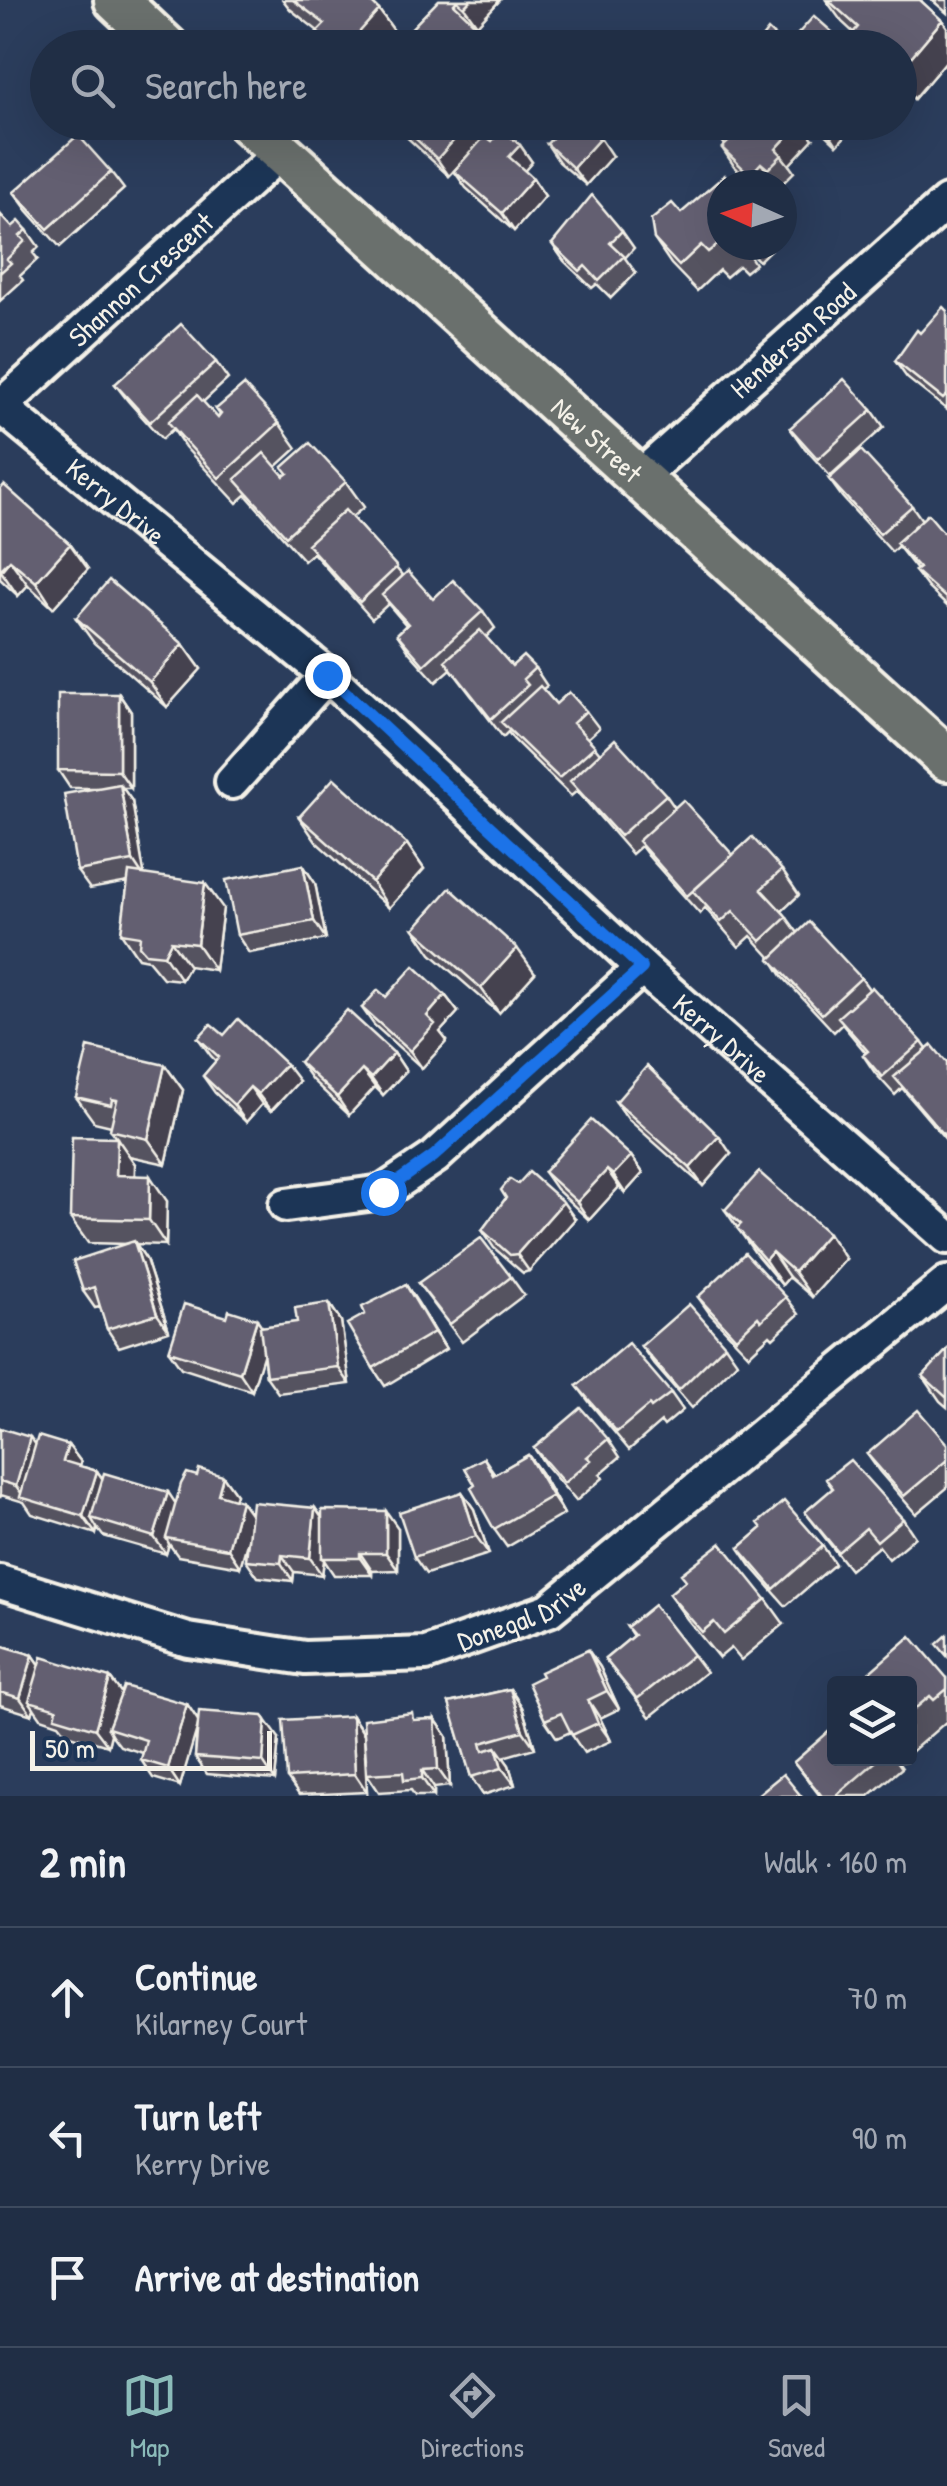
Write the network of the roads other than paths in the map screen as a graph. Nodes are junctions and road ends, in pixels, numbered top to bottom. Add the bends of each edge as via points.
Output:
1 (116, 0) edge
2 (148, 30) edge
3 (267, 140) edge
4 (280, 153) junction
5 (947, 202) edge
6 (0, 406) edge
7 (640, 477) junction
8 (327, 675) junction
9 (947, 760) edge
10 (232, 782) dead end
11 (642, 968) junction
12 (286, 1204) dead end
13 (947, 1237) edge
14 (947, 1283) edge
15 (0, 1582) edge

1 - 2 main road
3 - 4 main road, New Street
4 - 6 street, Shannon Crescent
4 - 7 main road, New Street
5 - 7 street, Henderson Road
6 - 8 street, Kerry Drive
7 - 9 main road, New Street
8 - 10 street
8 - 11 street, Kerry Drive
11 - 12 street via 434,1156 383,1192
11 - 13 street, Kerry Drive
14 - 15 street, Donegal Drive via 549,1610 426,1654 305,1658 188,1640

